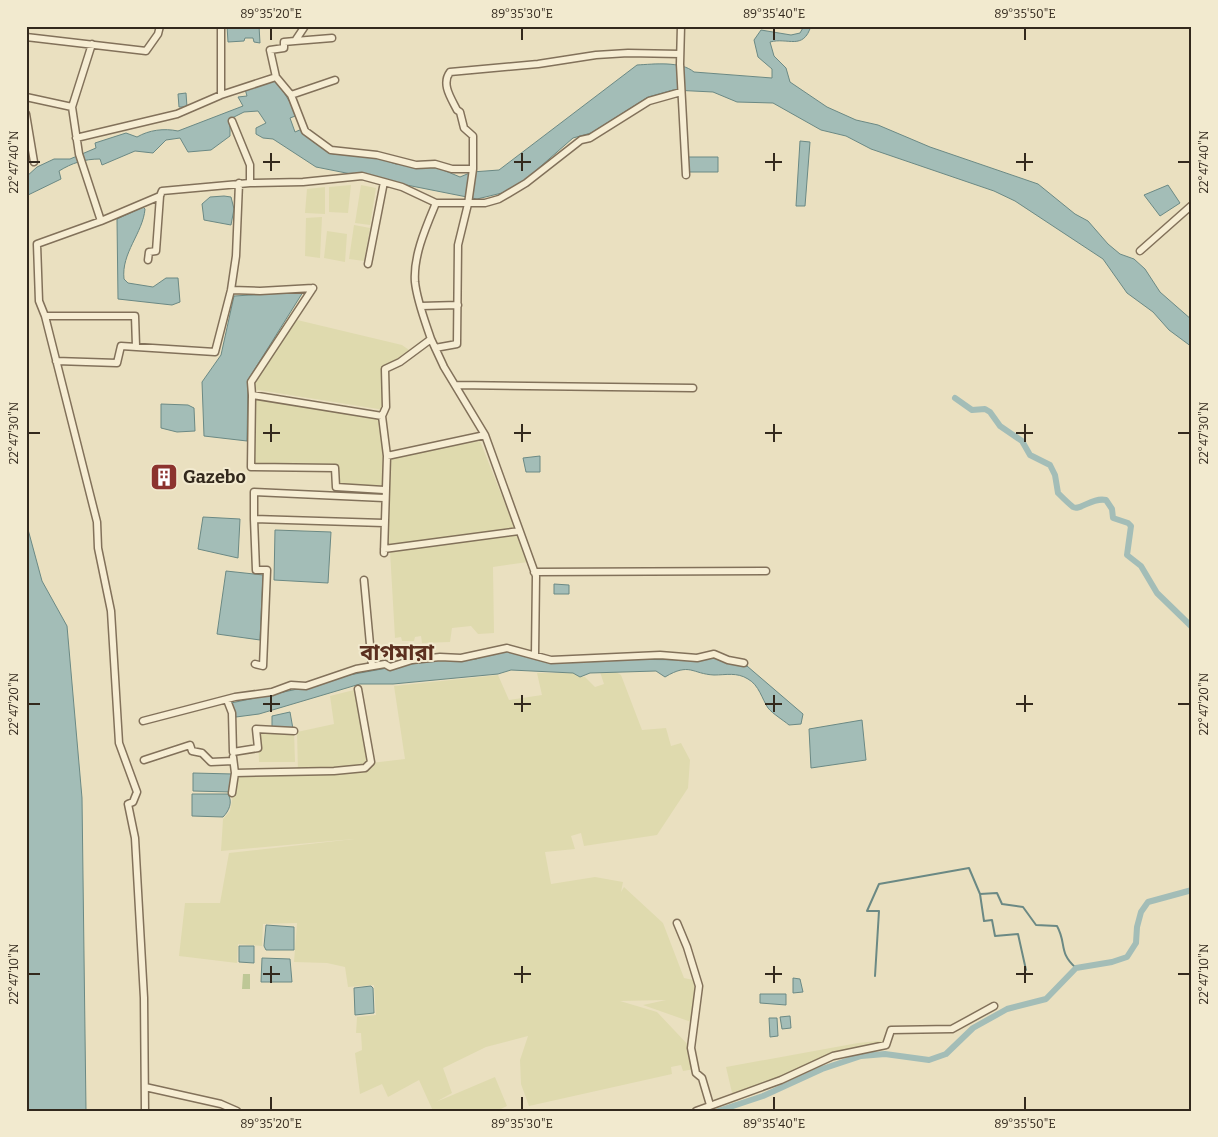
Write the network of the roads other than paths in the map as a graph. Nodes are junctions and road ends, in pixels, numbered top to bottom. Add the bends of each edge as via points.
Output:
1 (160, 26) edge
2 (221, 26) edge
3 (305, 26) edge
4 (681, 26) edge
5 (26, 38) edge
6 (332, 38) dead end
7 (295, 41) junction
8 (92, 44) junction
9 (680, 54) junction
10 (276, 77) junction
11 (335, 80) dead end
12 (681, 91) junction
13 (222, 95) junction
14 (291, 95) junction
15 (26, 97) edge
16 (72, 107) junction
17 (26, 114) edge
18 (232, 122) dead end
19 (76, 138) junction
20 (34, 162) dead end
21 (472, 170) junction
22 (686, 175) dead end
23 (384, 182) junction
24 (239, 183) junction
25 (250, 183) junction
26 (160, 196) junction
27 (468, 202) junction
28 (436, 203) junction
29 (1192, 205) edge
30 (101, 221) junction
31 (1140, 251) dead end
32 (148, 260) dead end
33 (368, 264) dead end
34 (231, 290) junction
35 (458, 305) junction
36 (421, 306) junction
37 (45, 316) junction
38 (431, 339) junction
39 (136, 346) junction
40 (435, 348) junction
41 (56, 361) junction
42 (456, 385) junction
43 (693, 388) dead end
44 (252, 395) junction
45 (382, 416) junction
46 (485, 434) junction
47 (387, 456) junction
48 (384, 490) junction
49 (384, 498) junction
50 (254, 519) junction
51 (384, 523) junction
52 (519, 531) junction
53 (766, 571) dead end
54 (534, 572) junction
55 (364, 580) dead end
56 (535, 655) junction
57 (744, 663) dead end
58 (255, 664) dead end
59 (372, 666) junction
60 (358, 689) dead end
61 (226, 700) junction
62 (143, 721) dead end
63 (294, 732) dead end
64 (233, 752) junction
65 (144, 760) dead end
66 (233, 761) junction
67 (234, 772) junction
68 (232, 793) dead end
69 (677, 923) dead end
70 (994, 1006) dead end
71 (146, 1087) junction
72 (710, 1105) junction
73 (145, 1111) edge
74 (237, 1111) edge
75 (696, 1111) edge

1 - 8 street via 146,51
2 - 13 street
3 - 7 street
4 - 9 street
5 - 8 street
6 - 7 street
7 - 10 street via 284,42 284,48 270,50
8 - 16 street
9 - 12 street
9 - 21 street via 604,54 450,72 446,85 464,128 473,136
10 - 13 street
10 - 14 street
11 - 14 street
12 - 22 street
12 - 27 street via 649,101 590,138 581,140 526,183 499,199
13 - 19 street via 177,114
14 - 21 street via 305,131 331,150 376,155 416,165 435,164
15 - 16 street
16 - 19 street
17 - 20 street
18 - 25 street via 250,165
19 - 30 street
21 - 27 street
23 - 25 street via 362,176
23 - 28 street
23 - 33 street
24 - 25 street
24 - 26 street via 162,191
24 - 34 street via 238,241
26 - 30 street
26 - 32 street via 156,252 149,252
27 - 28 street
27 - 35 street via 458,245
28 - 36 street via 416,265 415,282
29 - 31 street
30 - 37 street via 37,244 39,301
34 - 39 street via 215,352
34 - 44 street via 260,292 313,288 251,382
35 - 36 street
35 - 40 street via 457,344
36 - 38 street
37 - 39 street via 135,316
37 - 41 street
38 - 40 street
38 - 45 street via 385,369 386,407
39 - 41 street via 121,346 117,363
40 - 42 street
41 - 71 street via 97,522 98,548 111,611 119,743 137,792 133,802 128,804 135,838
42 - 43 street
42 - 46 street
44 - 45 street
44 - 48 street via 251,467 335,468 336,487
45 - 47 street
46 - 47 street
46 - 52 street
47 - 48 street
48 - 49 street
49 - 50 street via 254,492
49 - 51 street
50 - 51 street
50 - 58 street via 256,570 267,570 263,666
51 - 52 street via 384,551
52 - 54 street
53 - 54 street
54 - 56 street via 537,604
55 - 59 street
56 - 57 street via 558,661 660,655 697,658 714,654
56 - 59 street via 507,648 461,658 440,657 412,660 390,667 385,664
59 - 61 street via 306,686 291,685 272,692
60 - 67 street via 371,762 366,768
61 - 62 street
61 - 64 street via 232,713
63 - 64 street via 256,729 258,748
64 - 66 street
65 - 66 street via 190,745 192,751 202,753 212,762
66 - 67 street
67 - 68 street
69 - 72 street via 699,986 690,1048 696,1073 702,1078
70 - 72 street via 952,1029 891,1030 886,1044 833,1056 772,1083
71 - 73 street
71 - 74 street via 226,1105
72 - 75 street

